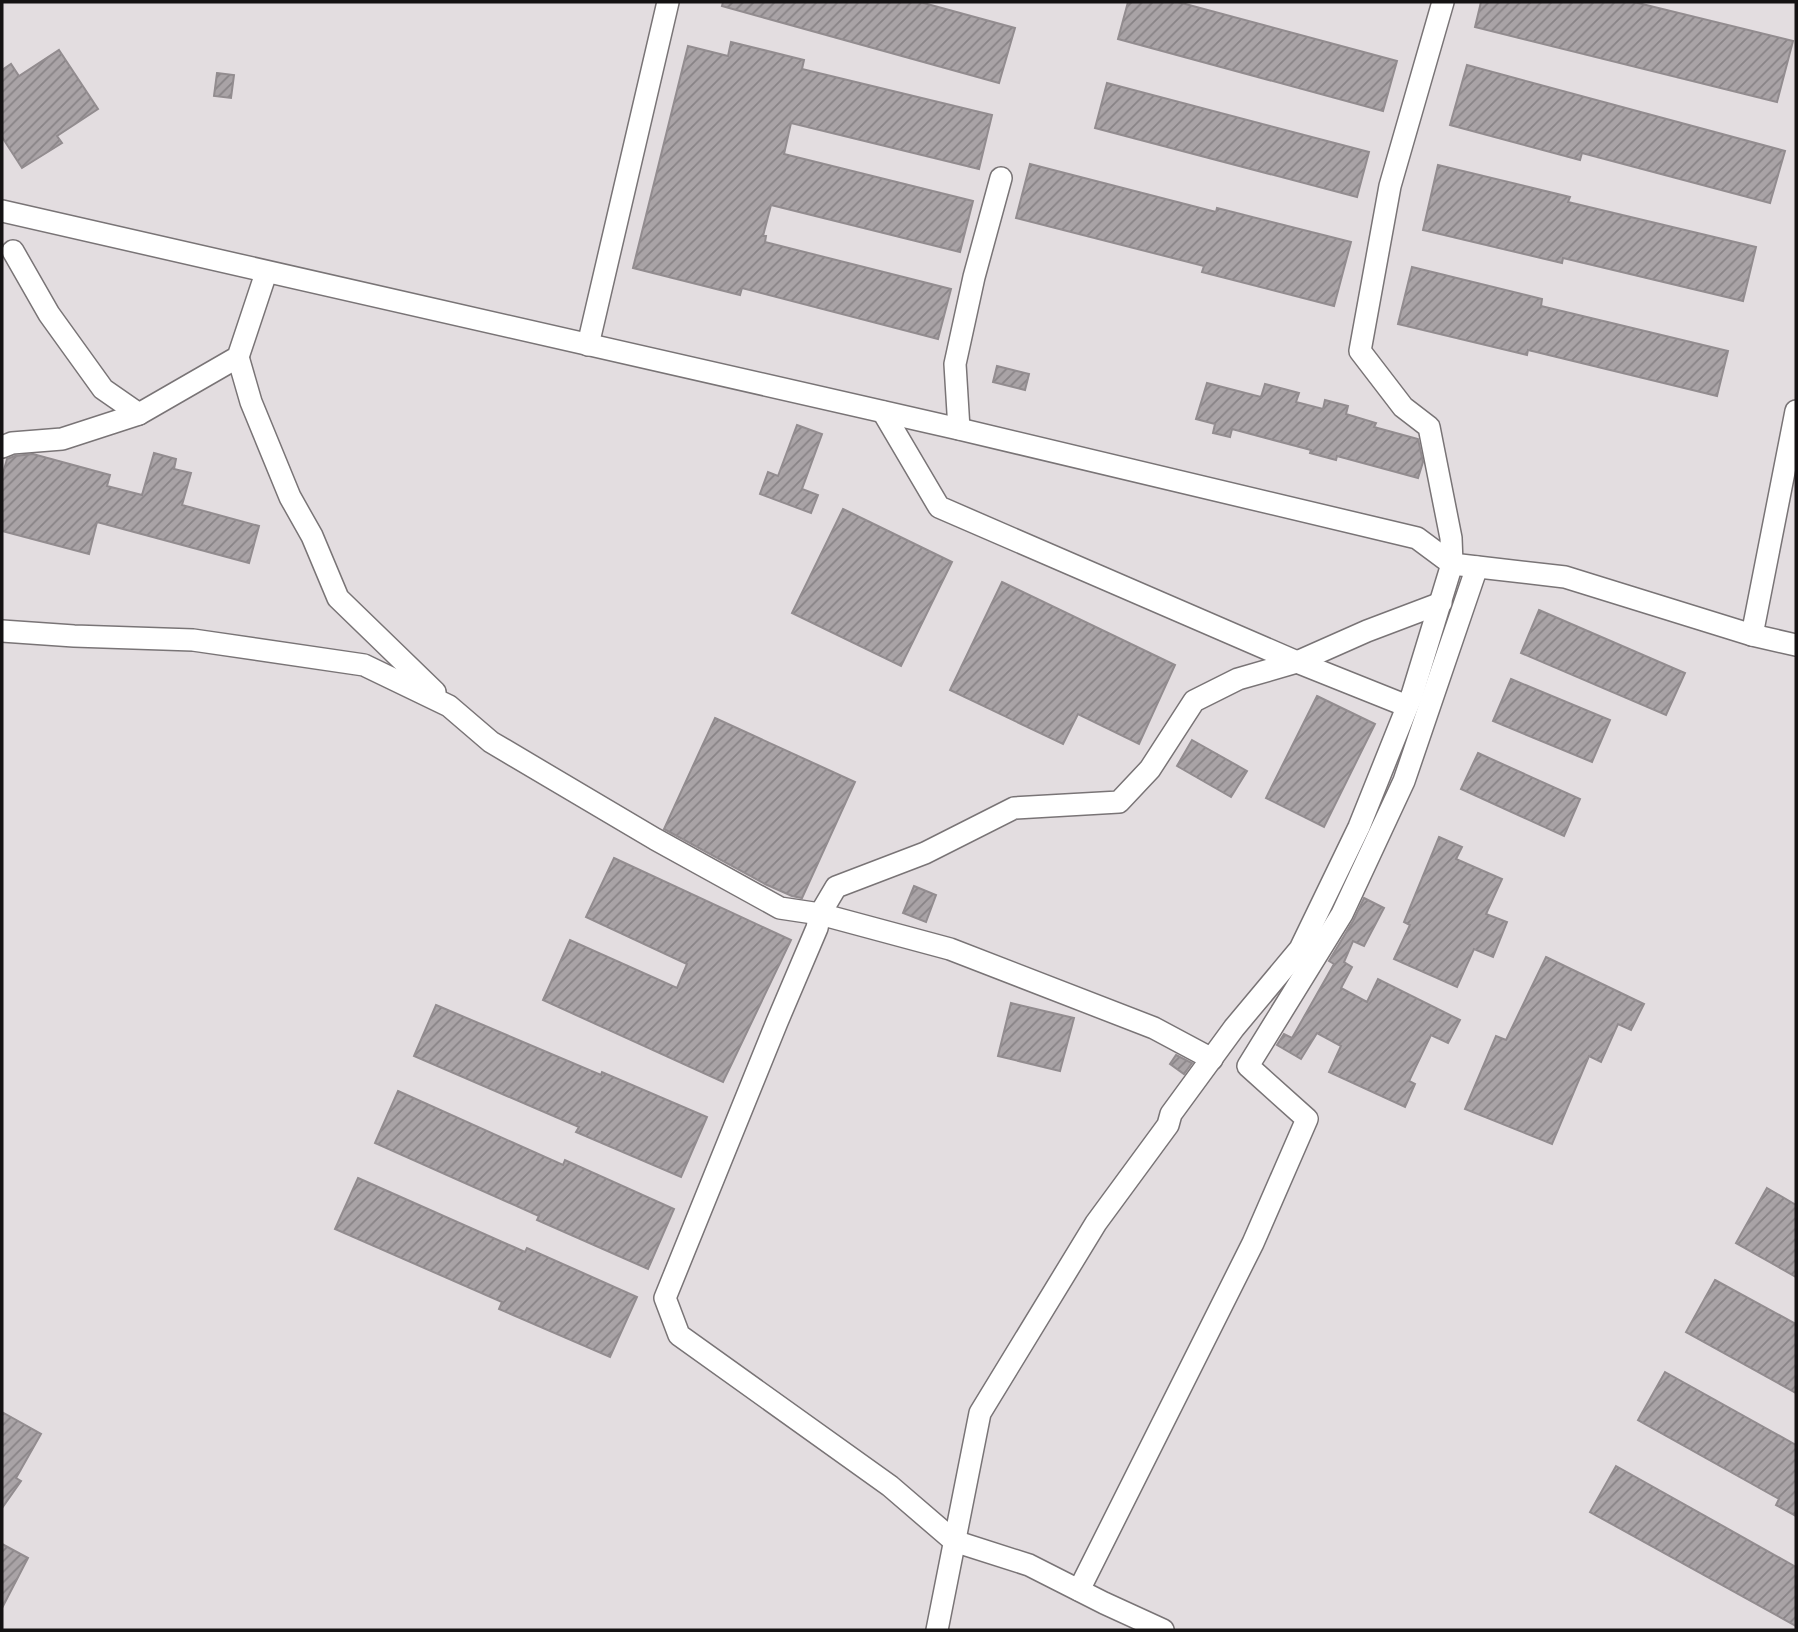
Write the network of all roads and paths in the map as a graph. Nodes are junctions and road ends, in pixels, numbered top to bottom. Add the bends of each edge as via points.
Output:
1 (668, 2) edge
2 (1443, 2) edge
3 (1001, 178) dead end
4 (2, 211) edge
5 (13, 251) dead end
6 (266, 273) junction
7 (588, 345) junction
8 (238, 357) junction
9 (1796, 411) edge
10 (883, 412) junction
11 (139, 414) junction
12 (959, 429) junction
13 (2, 447) edge
14 (1452, 564) junction
15 (1477, 567) junction
16 (1441, 603) junction
17 (2, 631) edge
18 (1752, 635) junction
19 (1796, 645) edge
20 (1297, 662) junction
21 (449, 706) junction
22 (1407, 706) junction
23 (820, 914) junction
24 (1212, 1059) junction
25 (954, 1541) junction
26 (1079, 1590) junction
27 (937, 1630) edge
28 (1163, 1630) edge

1 - 7 street
2 - 14 street via 1390,186 1360,351 1403,407 1429,427
3 - 12 street via 956,364
4 - 6 street
5 - 11 street via 49,314 103,389
6 - 7 street
6 - 8 street
7 - 10 street
8 - 11 street
8 - 21 street via 290,497 338,598
9 - 18 street
10 - 12 street
10 - 20 street via 939,507
11 - 13 street via 62,439
12 - 14 street via 1417,538
14 - 15 street
14 - 16 street
15 - 18 street via 1565,577
15 - 26 street via 1398,793 1342,914 1248,1066 1307,1119 1253,1243
16 - 20 street
16 - 22 street
17 - 21 street via 193,640 364,665
18 - 19 street
20 - 22 street
20 - 23 street via 1238,679 1194,701 1150,769 1119,802 1014,808 925,853 836,887
21 - 23 street via 491,742 654,839 780,908
22 - 24 street via 1359,827 1300,949
23 - 24 street via 950,949 1154,1028
23 - 25 street via 665,1298 679,1335 890,1486
24 - 25 street via 1096,1223 980,1413
25 - 26 street via 1029,1564
25 - 27 street
26 - 28 street

